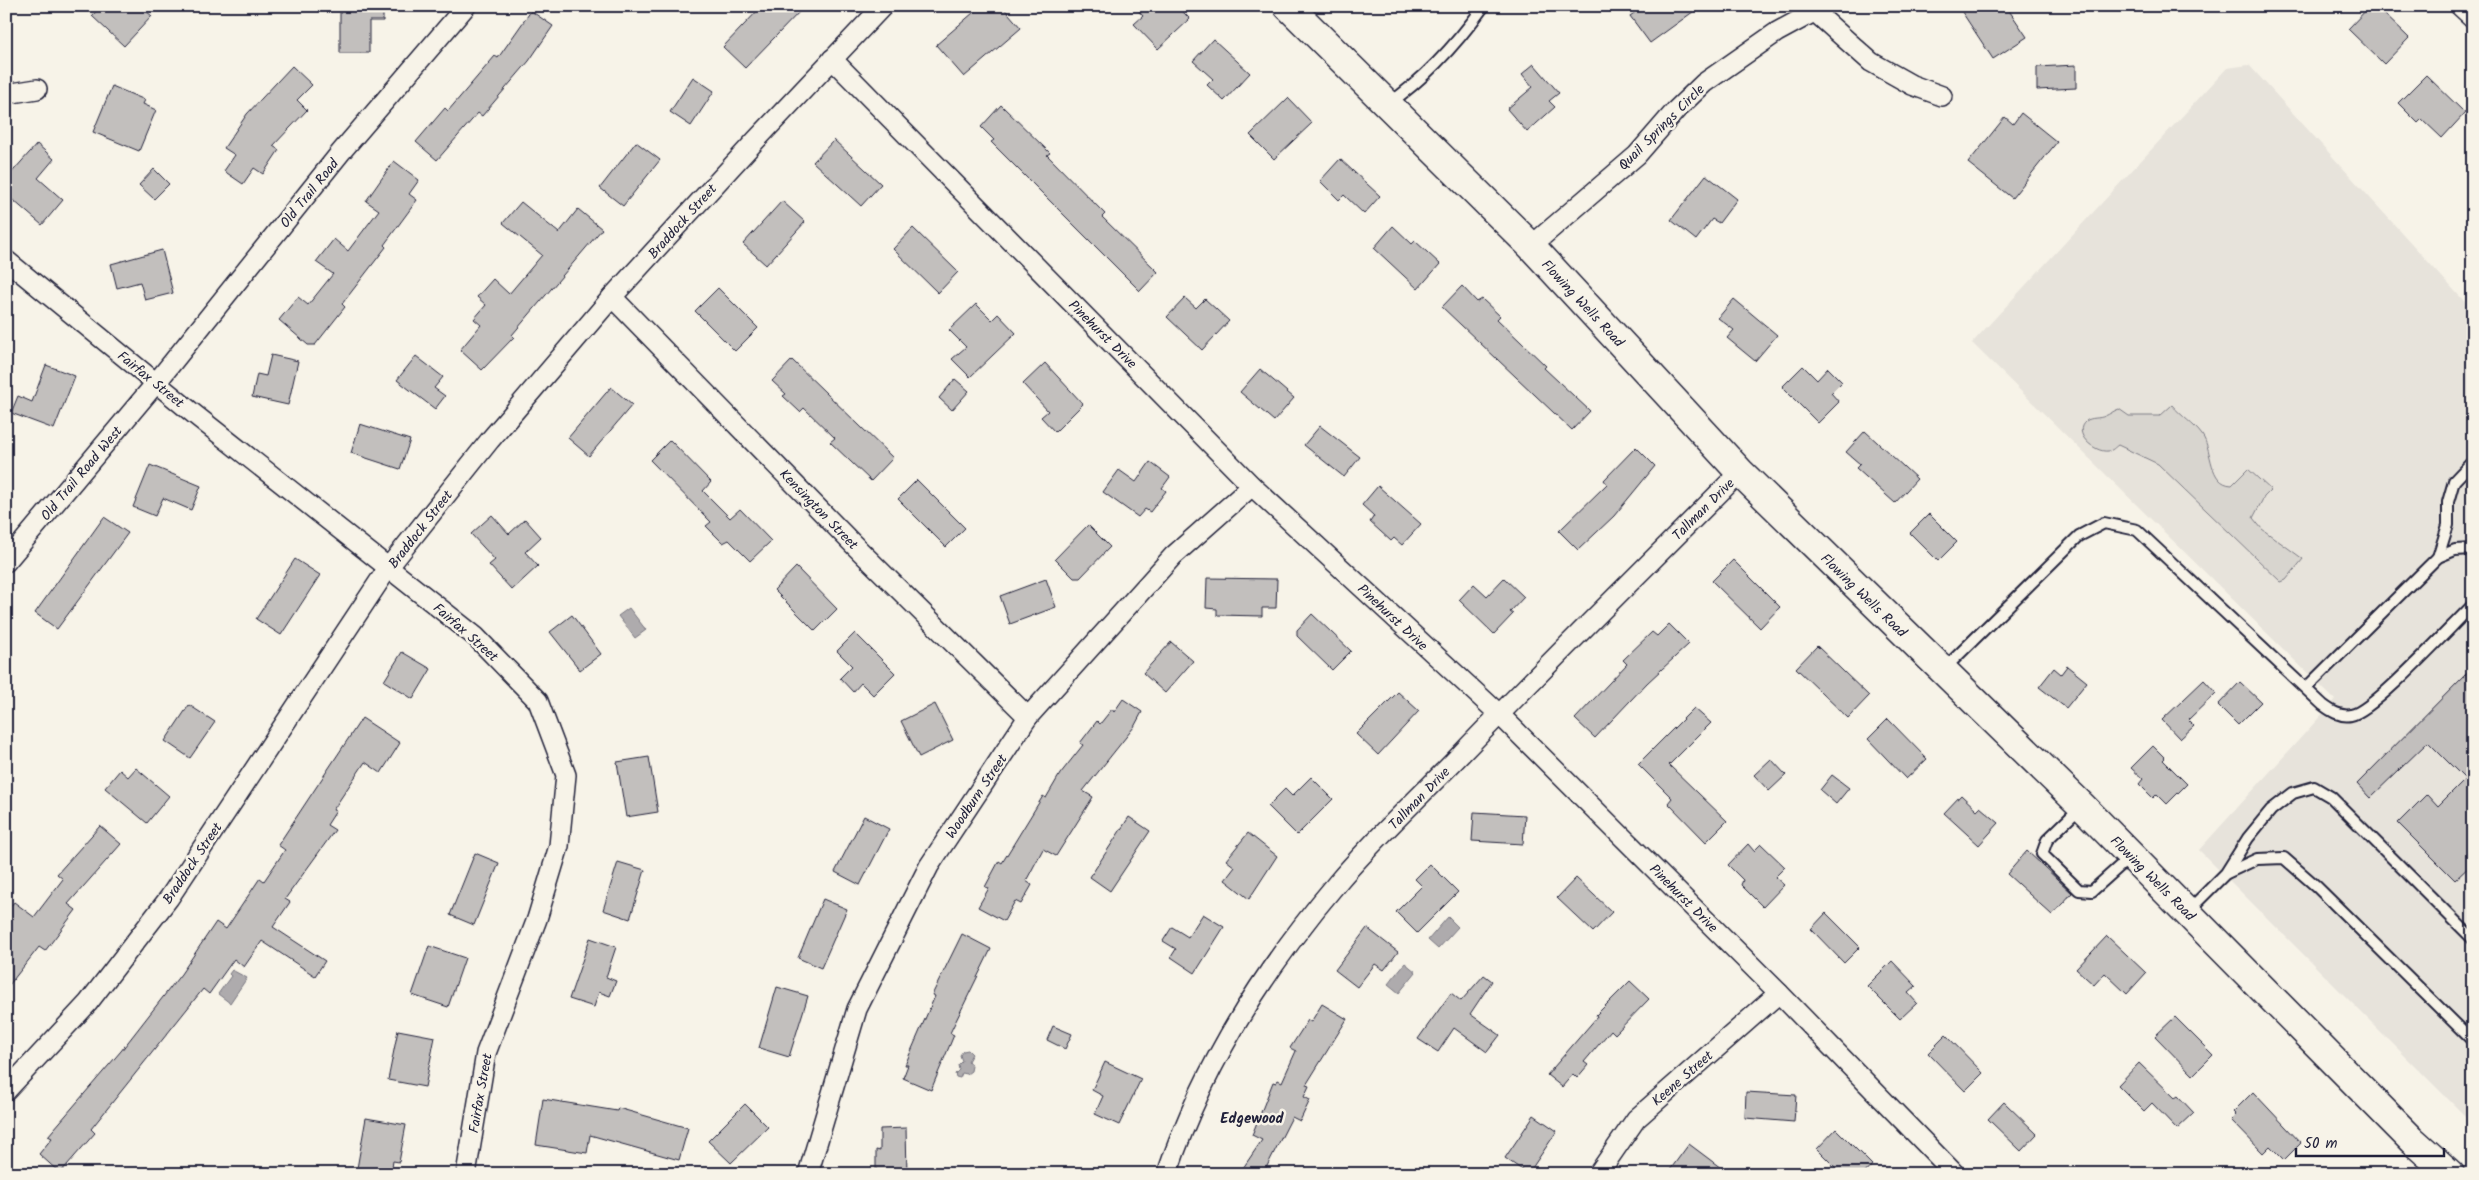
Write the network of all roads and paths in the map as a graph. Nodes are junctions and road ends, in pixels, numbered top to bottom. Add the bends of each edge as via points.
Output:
1 (466, 6) edge
2 (883, 6) edge
3 (1288, 6) edge
4 (1484, 6) edge
5 (2460, 6) edge
6 (1820, 9) edge
7 (2473, 18) edge
8 (832, 59) junction
9 (37, 89) dead end
10 (6, 94) edge
11 (1942, 96) dead end
12 (1387, 104) junction
13 (1531, 246) junction
14 (6, 260) edge
15 (612, 297) junction
16 (156, 383) junction
17 (2473, 461) edge
18 (1740, 472) junction
19 (1252, 486) junction
20 (2473, 550) edge
21 (2438, 557) junction
22 (6, 562) edge
23 (388, 568) junction
24 (2473, 605) edge
25 (1942, 670) junction
26 (2306, 688) junction
27 (1499, 714) junction
28 (1028, 718) junction
29 (2082, 806) junction
30 (2130, 856) junction
31 (2226, 873) junction
32 (2187, 912) junction
33 (2473, 939) edge
34 (1779, 993) junction
35 (2473, 1041) edge
36 (6, 1091) edge
37 (466, 1174) edge
38 (808, 1174) edge
39 (1168, 1174) edge
40 (1598, 1174) edge
41 (1955, 1174) edge
42 (2450, 1174) edge

1 - 16 street, Old Trail Road via 341,152
2 - 8 street, Braddock Street
3 - 12 main road, Flowing Wells Road
4 - 12 lane via 1466,31 1406,91
5 - 7 street
6 - 11 street via 1871,62 1912,85
6 - 13 street, Quail Springs Circle via 1777,32 1704,83 1637,155
8 - 15 street, Braddock Street
8 - 19 street, Pinehurst Drive
9 - 10 street
12 - 13 main road, Flowing Wells Road
13 - 18 main road, Flowing Wells Road
14 - 16 street, Fairfax Street
15 - 23 street, Braddock Street via 490,440
15 - 28 street, Kensington Street
16 - 22 street, Old Trail Road West
16 - 23 street, Fairfax Street
17 - 21 lane via 2454,481 2448,502 2448,525
18 - 25 main road, Flowing Wells Road
18 - 27 street, Tallman Drive
19 - 27 street, Pinehurst Drive
19 - 28 street, Woodburn Street via 1173,556
20 - 21 lane via 2455,550
21 - 26 lane
23 - 36 street, Braddock Street via 169,898 88,1003
23 - 37 street, Fairfax Street via 476,637 538,701 566,775 559,846 537,920 486,1052
24 - 26 lane via 2363,711 2350,716 2336,714
25 - 26 lane via 2079,536 2104,524 2137,530
25 - 29 main road, Flowing Wells Road
27 - 34 street, Pinehurst Drive
27 - 39 street, Tallman Drive via 1338,882 1274,966 1221,1048 1193,1107
28 - 38 street, Woodburn Street via 929,866 857,1009
29 - 30 main road, Flowing Wells Road
29 - 30 lane via 2047,840 2042,854 2079,890 2092,891
30 - 32 main road, Flowing Wells Road
31 - 32 lane
31 - 33 lane via 2271,810 2293,793 2314,787 2331,797
31 - 35 lane via 2258,859 2284,858
32 - 42 main road, Flowing Wells Road via 2412,1140
34 - 40 street, Keene Street via 1636,1119
34 - 41 street, Pinehurst Drive

